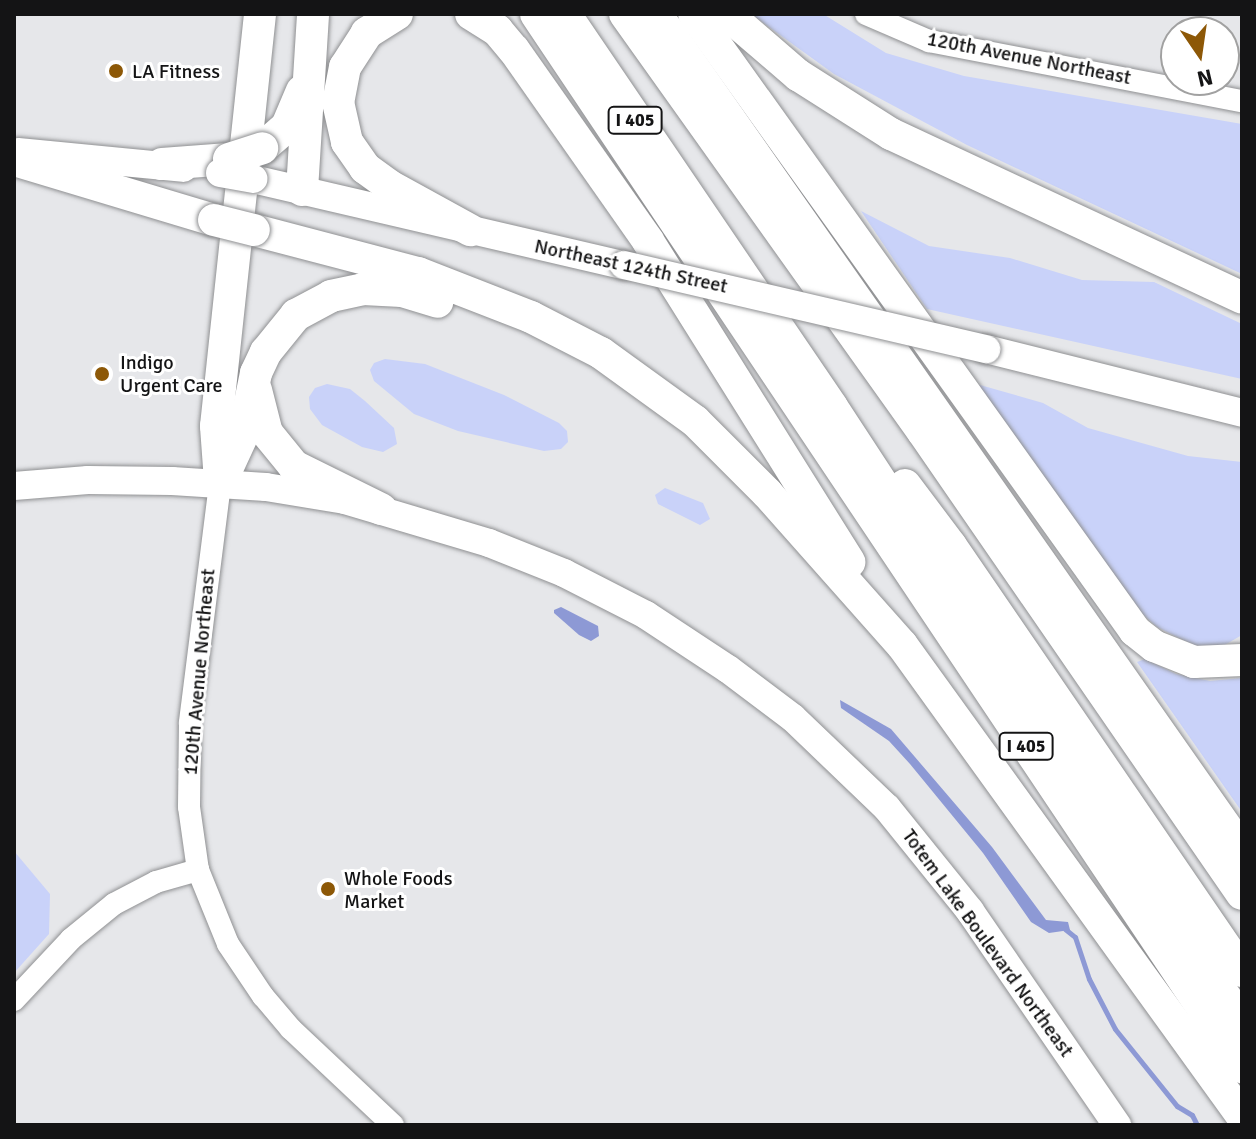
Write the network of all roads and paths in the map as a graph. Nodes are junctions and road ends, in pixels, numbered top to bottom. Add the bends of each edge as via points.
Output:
1 (260, 14) edge
2 (313, 14) edge
3 (397, 14) edge
4 (471, 14) edge
5 (536, 14) edge
6 (565, 14) edge
7 (625, 14) edge
8 (656, 14) edge
9 (694, 14) edge
10 (727, 14) edge
11 (866, 14) edge
12 (310, 69) junction
13 (1242, 101) edge
14 (14, 152) edge
15 (14, 160) edge
16 (162, 164) joint
17 (241, 165) junction
18 (302, 190) junction
19 (470, 230) junction
20 (1242, 298) edge
21 (256, 373) junction
22 (832, 407) junction
23 (1242, 413) edge
24 (923, 432) junction
25 (220, 484) junction
26 (14, 486) edge
27 (767, 493) junction
28 (381, 509) junction
29 (902, 645) junction
30 (1242, 660) edge
31 (1242, 850) edge
32 (198, 870) junction
33 (1242, 894) edge
34 (1242, 941) edge
35 (1242, 971) edge
36 (14, 1000) edge
37 (1242, 1021) edge
38 (1242, 1067) edge
39 (1242, 1116) edge
40 (393, 1125) edge
41 (1117, 1125) edge

1 - 25 highway via 216,426
2 - 12 highway
3 - 19 highway via 367,33 353,51 340,86 347,142 365,168 388,185
4 - 29 highway via 497,30 514,50 648,241
5 - 38 highway, I 405
6 - 22 highway, I 405
7 - 24 highway, I 405
8 - 31 highway
9 - 30 highway via 1135,631 1154,646 1194,662
10 - 20 highway via 798,75 891,134
11 - 13 street, 120th Avenue Northeast via 929,41
12 - 17 highway via 287,126
12 - 18 highway
14 - 16 main road
15 - 27 highway, bridge via 418,273 531,317 601,353 695,421
16 - 17 highway
17 - 18 main road, Northeast 124th Street
18 - 19 main road, Northeast 124th Street
19 - 23 main road, Northeast 124th Street, bridge
21 - 25 highway via 244,432
21 - 27 highway via 277,335 313,304 363,289 402,291 568,356 636,396
21 - 28 highway via 261,418 284,457 307,476
22 - 35 highway via 880,452 951,546
22 - 37 highway, I 405
24 - 33 highway, I 405
24 - 34 highway via 936,475
25 - 26 main road, Totem Lake Boulevard Northeast via 115,479
25 - 28 main road, Totem Lake Boulevard Northeast via 295,491
25 - 32 street, 120th Avenue Northeast via 190,723 189,807
27 - 29 highway
28 - 41 main road, Totem Lake Boulevard Northeast via 564,573 646,615 793,718 859,778 930,857
29 - 39 highway
32 - 36 street via 156,882 114,904 71,939
32 - 40 street, 120th Avenue Northeast via 228,944 263,996

